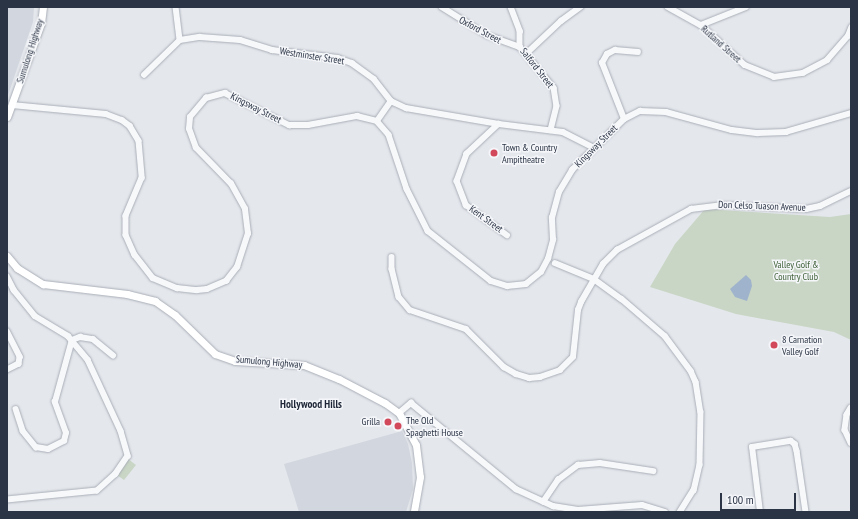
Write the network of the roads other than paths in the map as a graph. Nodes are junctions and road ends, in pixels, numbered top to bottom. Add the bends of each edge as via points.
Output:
1 (43, 7) edge
2 (176, 7) edge
3 (442, 7) edge
4 (511, 7) edge
5 (580, 7) edge
6 (668, 7) edge
7 (746, 7) edge
8 (700, 25) junction
9 (851, 28) edge
10 (180, 40) junction
11 (520, 47) junction
12 (638, 52) dead end
13 (526, 54) junction
14 (144, 75) dead end
15 (391, 101) junction
16 (12, 106) junction
17 (851, 113) edge
18 (7, 117) edge
19 (624, 118) junction
20 (377, 121) junction
21 (499, 124) junction
22 (551, 130) junction
23 (593, 147) junction
24 (851, 191) edge
25 (507, 235) dead end
26 (392, 257) dead end
27 (8, 259) edge
28 (555, 263) dead end
29 (7, 276) edge
30 (594, 279) junction
31 (7, 332) edge
32 (72, 340) junction
33 (113, 355) dead end
34 (7, 370) edge
35 (851, 408) edge
36 (16, 410) dead end
37 (399, 413) junction
38 (851, 443) edge
39 (653, 471) dead end
40 (7, 500) edge
41 (543, 502) junction
42 (414, 512) edge
43 (665, 512) edge
44 (680, 512) edge
45 (760, 512) edge
46 (806, 512) edge

1 - 16 main road, Sumulong Highway
2 - 10 street
3 - 11 street, Oxford Street via 487,35
4 - 11 street, Salford Street via 520,31
5 - 13 street
6 - 8 street, Rutland Street
7 - 8 street
8 - 9 street, Rutland Street via 745,65 774,78 803,73 827,60 848,36
10 - 14 street
10 - 15 street, Westminster Street via 200,37 240,40 272,50 338,58 352,63 374,79
11 - 13 street, Salford Street
12 - 19 street via 615,50 607,54 602,63
13 - 22 street, Salford Street via 554,88 557,106
15 - 20 street
15 - 21 street, Westminster Street via 406,108
16 - 18 main road, Sumulong Highway
16 - 20 street, Kingsway Street via 106,114 130,126 139,141 142,178 126,216 126,235 135,255 153,278 177,288 197,290 207,289 226,280 237,267 248,234 245,209 231,184 196,148 189,129 190,117 197,106 206,98 225,93 289,125 308,125 357,116
17 - 19 street, Kingsway Street via 786,132 758,133 732,130 666,112 640,111
19 - 23 street, Kingsway Street
20 - 23 street, Kingsway Street via 389,135 407,189 428,231 491,281 507,286 526,284 541,272 551,246 552,218 559,192 572,170
21 - 22 street, Westminster Street
21 - 25 street, Kent Street via 467,154 457,181 466,205
22 - 23 street, Westminster Street via 563,132
24 - 30 street, Don Celso Tuason Avenue via 820,206 806,208 723,205 691,209 617,250 603,264
26 - 30 street, Don Celso Tuason Avenue via 392,269 399,297 410,310 466,329 504,367 529,378 560,370 573,357 578,310
27 - 37 main road, Sumulong Highway via 17,268 43,284 127,294 155,301 175,315 215,354 235,361 304,365 344,382
28 - 30 street
29 - 32 street via 14,290 35,316
30 - 44 street via 665,336 685,362 696,382 702,419 699,473 690,499
31 - 34 street via 20,357 18,364
32 - 33 street via 80,337 92,339
32 - 36 street via 55,402 66,433 64,441 48,449 36,447 23,431
32 - 40 street via 96,373 121,431 128,458 116,474 97,491
35 - 38 street via 847,415 845,430
37 - 41 street via 411,403 516,489
37 - 42 main road, Sumulong Highway via 410,431 420,464 419,492
39 - 41 street via 600,462 578,465 558,480
41 - 43 street via 571,510 630,504
45 - 46 street via 752,447 790,441 795,444 797,451

